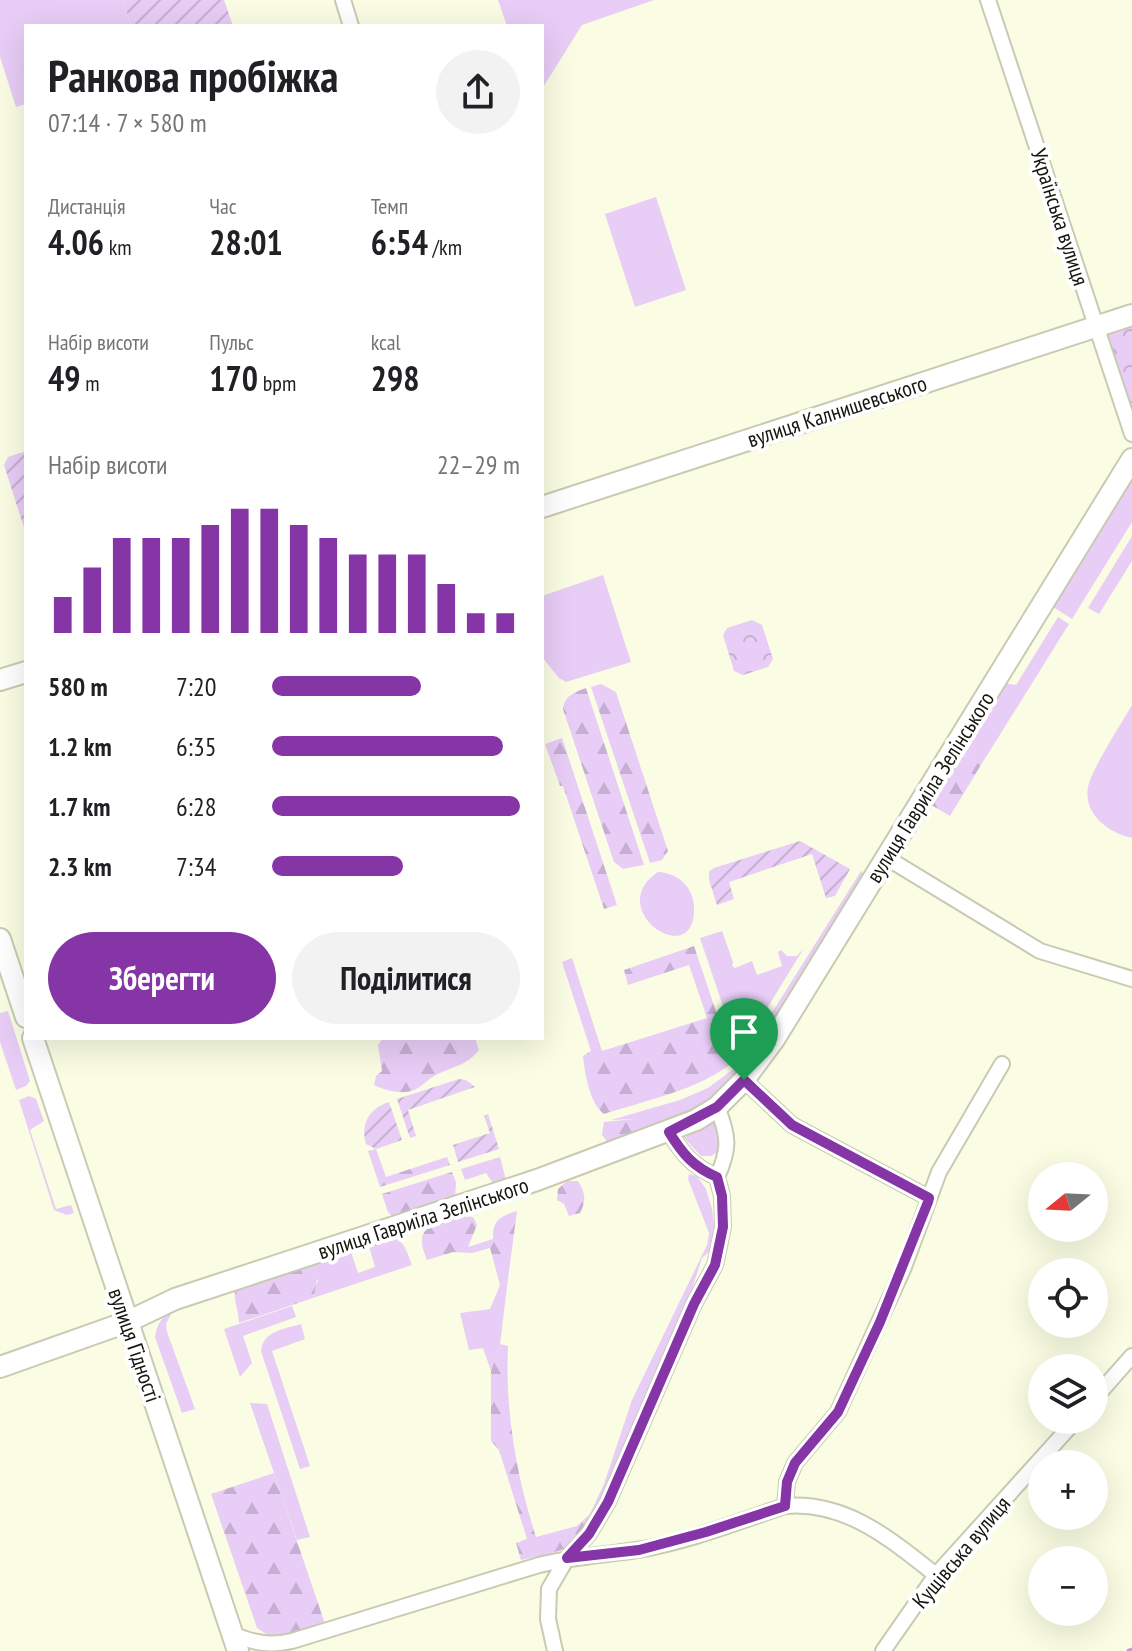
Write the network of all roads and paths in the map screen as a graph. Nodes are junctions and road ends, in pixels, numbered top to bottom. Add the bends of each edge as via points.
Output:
1 (343, 0) edge
2 (988, 0) edge
3 (350, 24) edge
4 (1132, 315) edge
5 (1097, 326) junction
6 (1132, 434) edge
7 (1132, 459) edge
8 (544, 506) edge
9 (24, 673) edge
10 (0, 680) edge
11 (887, 858) junction
12 (0, 939) edge
13 (1132, 979) edge
14 (24, 1011) edge
15 (34, 1040) edge
16 (1002, 1064) dead end
17 (744, 1080) junction
18 (717, 1107) junction
19 (669, 1132) junction
20 (717, 1177) junction
21 (929, 1198) junction
22 (127, 1322) junction
23 (1132, 1356) edge
24 (0, 1367) edge
25 (1108, 1383) edge
26 (1063, 1434) edge
27 (785, 1506) junction
28 (567, 1558) junction
29 (936, 1575) junction
30 (235, 1642) edge
31 (555, 1651) edge
32 (883, 1651) edge

1 - 3 street
2 - 5 street, Українська вулиця
4 - 5 street, вулиця Калнишевського
5 - 6 street, Українська вулиця
5 - 8 street, вулиця Калнишевського
7 - 11 street, вулиця Гавриїла Зелінського
9 - 10 street
11 - 13 street via 1040,951
11 - 17 street, вулиця Гавриїла Зелінського
12 - 14 street
15 - 22 street, вулиця Гідності
16 - 21 street
17 - 18 street, вулиця Гавриїла Зелінського
17 - 21 street via 792,1125
18 - 19 street, вулиця Гавриїла Зелінського
18 - 20 street via 727,1155
19 - 20 street via 698,1169
19 - 22 street, вулиця Гавриїла Зелінського via 175,1299
20 - 28 street via 723,1227 715,1265 608,1502
21 - 27 street via 838,1412 795,1463
22 - 24 street, вулиця Гавриїла Зелінського
22 - 30 street, вулиця Гідності
23 - 25 street
26 - 29 street, Кущівська вулиця
27 - 28 street via 639,1550
27 - 29 street via 828,1509 877,1529
28 - 30 street via 292,1641
28 - 31 street via 549,1589
29 - 32 street, Кущівська вулиця

